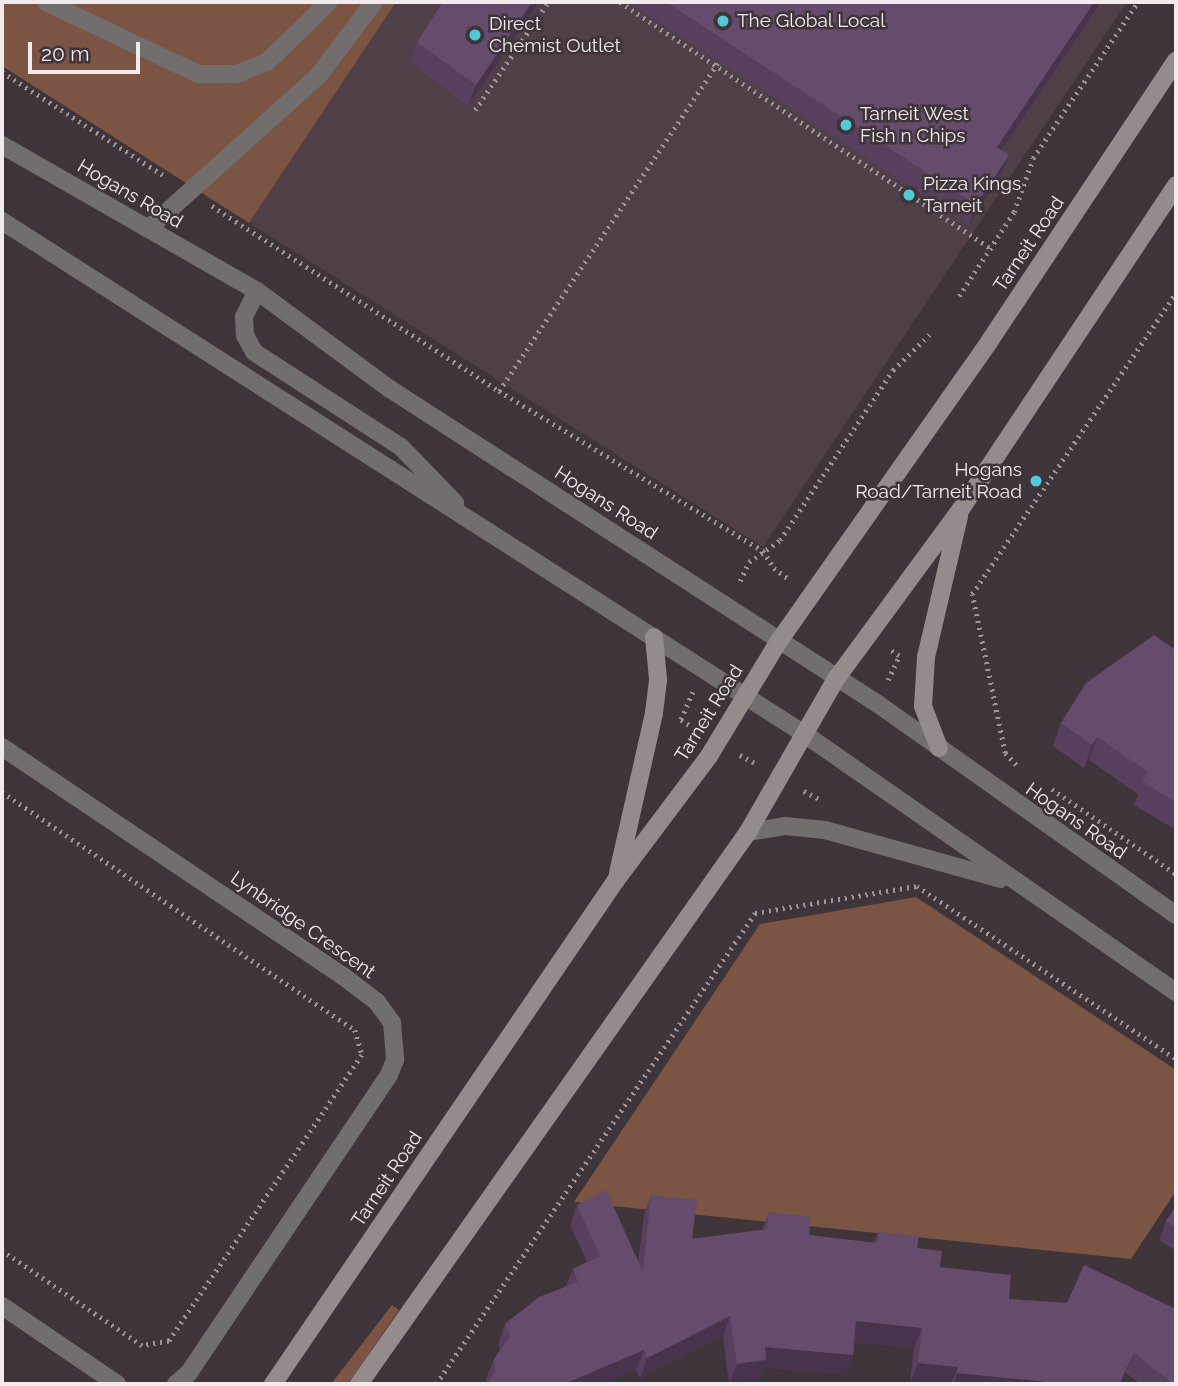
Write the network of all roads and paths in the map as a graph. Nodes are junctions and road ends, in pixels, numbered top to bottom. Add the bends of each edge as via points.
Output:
1 (46, 2) edge
2 (330, 2) edge
3 (374, 2) edge
4 (548, 2) edge
5 (620, 2) edge
6 (1138, 2) edge
7 (1176, 61) edge
8 (718, 64) junction
9 (2, 72) edge
10 (475, 110) edge
11 (2, 145) edge
12 (1176, 185) edge
13 (191, 192) junction
14 (2, 221) edge
15 (148, 229) junction
16 (989, 247) junction
17 (257, 291) junction
18 (1176, 293) edge
19 (959, 296) dead end
20 (932, 333) dead end
21 (499, 391) junction
22 (961, 509) junction
23 (476, 526) junction
24 (654, 637) junction
25 (779, 640) junction
26 (836, 678) junction
27 (745, 696) junction
28 (803, 733) junction
29 (2, 747) edge
30 (939, 748) junction
31 (1028, 773) dead end
32 (1039, 781) dead end
33 (2, 792) edge
34 (748, 832) junction
35 (1176, 874) edge
36 (616, 880) junction
37 (1014, 883) junction
38 (1176, 915) edge
39 (1176, 992) edge
40 (1176, 1059) edge
41 (2, 1251) edge
42 (2, 1306) edge
43 (117, 1384) edge
44 (176, 1384) edge
45 (274, 1384) edge
46 (359, 1384) edge
47 (436, 1384) edge

1 - 2 street via 198,74 237,74 267,62
3 - 13 street via 319,75
4 - 10 path
5 - 8 path
6 - 16 path via 1033,158 1014,212
7 - 25 main road, Tarneit Road via 989,342
8 - 16 path
8 - 21 path
9 - 13 path
11 - 15 street, Hogans Road
12 - 22 main road
13 - 15 street
13 - 21 path
14 - 23 street
15 - 17 street, Hogans Road
16 - 19 path
17 - 23 street via 244,317 245,335 254,352 401,447
17 - 25 street, Hogans Road via 390,389
18 - 31 path via 972,594 1005,753
20 - 21 path via 893,370 780,540 763,551
22 - 26 main road
22 - 30 main road via 926,657 923,706
23 - 24 street
24 - 27 street
24 - 36 main road via 658,679 654,713
25 - 26 street, Hogans Road
25 - 27 main road, Tarneit Road
26 - 28 main road
26 - 30 street, Hogans Road
27 - 28 street
27 - 36 main road, Tarneit Road via 709,756
28 - 34 main road
28 - 37 street
29 - 44 street, Lynbridge Crescent via 343,976 377,1002 392,1023 395,1060 389,1075 189,1373
30 - 38 street, Hogans Road
32 - 35 path
33 - 41 path via 355,1030 362,1055 169,1341 142,1346
34 - 37 street via 785,827 825,830
34 - 46 main road
36 - 45 main road, Tarneit Road
37 - 39 street
40 - 47 path via 918,886 755,913
42 - 43 street

